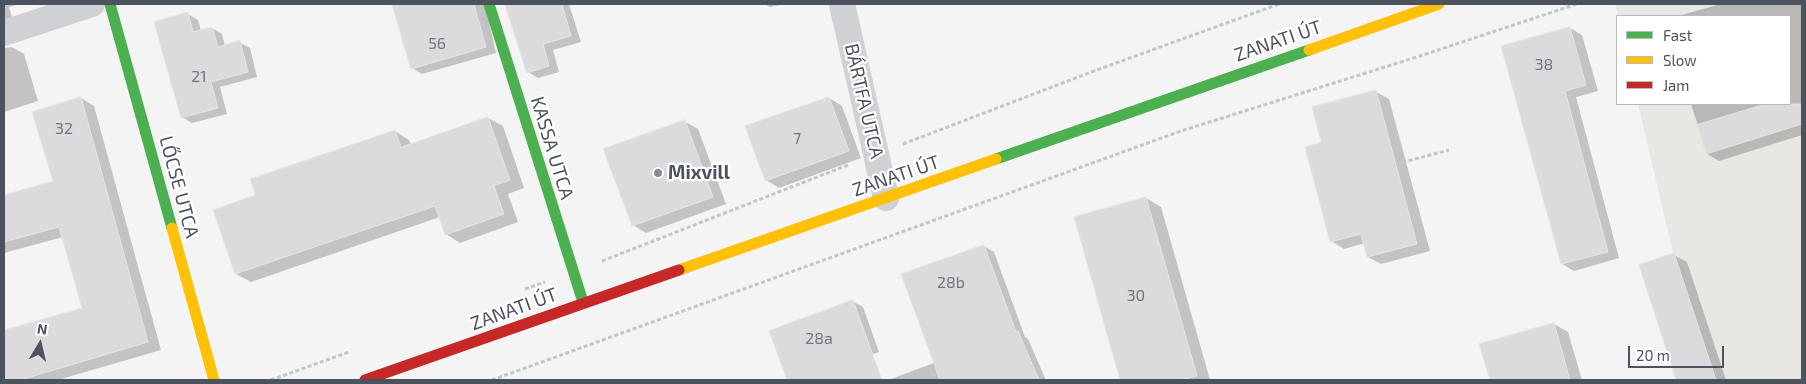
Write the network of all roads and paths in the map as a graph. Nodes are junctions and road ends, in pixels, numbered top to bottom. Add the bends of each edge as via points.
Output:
1 (92, 4) edge
2 (110, 4) edge
3 (489, 4) edge
4 (842, 4) edge
5 (1279, 4) edge
6 (1439, 4) edge
7 (1577, 4) edge
8 (4, 33) edge
9 (1449, 150) dead end
10 (876, 154) junction
11 (1396, 164) dead end
12 (886, 198) junction
13 (572, 272) junction
14 (518, 292) dead end
15 (583, 302) junction
16 (353, 351) dead end
17 (214, 380) edge
18 (271, 380) edge
19 (365, 380) edge
20 (492, 380) edge

1 - 8 street
2 - 17 street, LŐCSE UTCA
3 - 13 street, KASSA UTCA
4 - 10 street, BÁRTFA UTCA
5 - 10 path
6 - 12 street, ZANATI ÚT
7 - 20 path via 1182,131
9 - 11 path
10 - 12 street, BÁRTFA UTCA
10 - 13 path
12 - 15 street, ZANATI ÚT
13 - 14 path
13 - 15 street, KASSA UTCA
15 - 19 street, ZANATI ÚT
16 - 18 path

